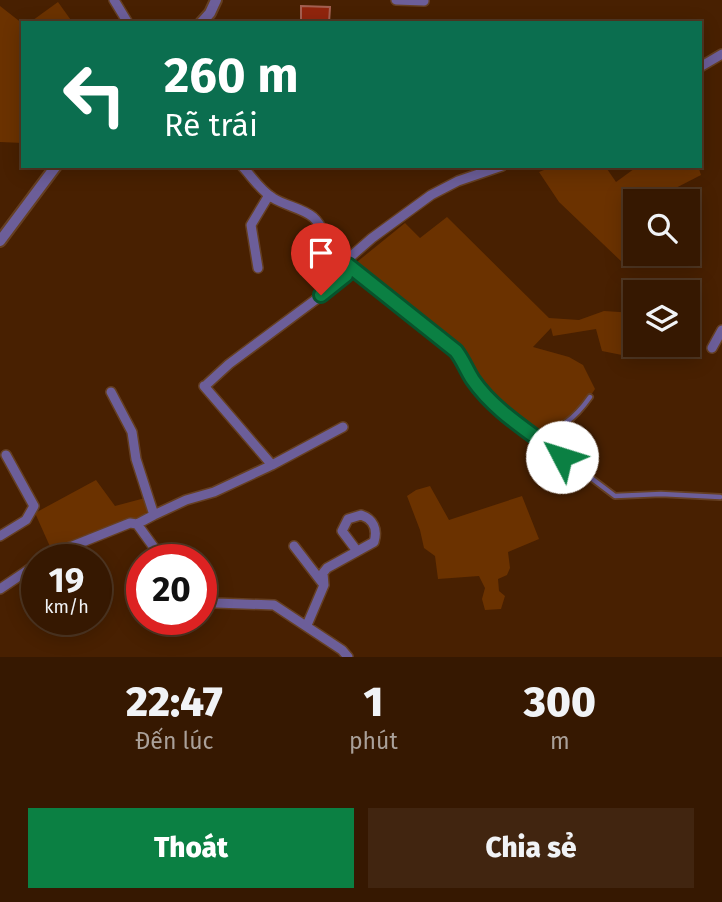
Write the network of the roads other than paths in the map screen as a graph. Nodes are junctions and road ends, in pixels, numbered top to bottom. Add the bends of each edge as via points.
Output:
1 (114, 0) edge
2 (216, 0) edge
3 (396, 0) edge
4 (424, 1) edge
5 (127, 21) edge
6 (203, 21) edge
7 (722, 54) edge
8 (702, 66) edge
9 (55, 168) edge
10 (245, 168) edge
11 (488, 168) edge
12 (269, 195) junction
13 (0, 241) edge
14 (348, 262) junction
15 (258, 268) dead end
16 (722, 330) edge
17 (712, 348) dead end
18 (111, 392) dead end
19 (590, 397) dead end
20 (343, 427) dead end
21 (533, 433) junction
22 (6, 455) dead end
23 (272, 465) junction
24 (720, 497) dead end
25 (154, 515) junction
26 (137, 524) junction
27 (0, 536) edge
28 (77, 544) edge
29 (151, 544) edge
30 (294, 546) dead end
31 (357, 551) dead end
32 (21, 575) edge
33 (324, 585) junction
34 (0, 589) edge
35 (217, 603) edge
36 (307, 625) junction
37 (348, 657) edge

1 - 5 street
2 - 6 street
3 - 4 street
7 - 8 street
9 - 13 street
10 - 12 street
11 - 14 street via 431,195 372,238
12 - 14 street via 316,219
12 - 15 street via 251,225
14 - 21 lane via 456,351 473,380 501,410
14 - 23 street via 342,280 204,386
16 - 17 street
18 - 25 street via 132,432
19 - 21 lane via 567,422
20 - 23 street
21 - 24 lane via 615,496
22 - 27 street via 34,506 26,520
23 - 25 street
25 - 26 street
26 - 28 street
26 - 29 street
30 - 33 street
31 - 33 street via 327,568
32 - 34 street
33 - 36 street
35 - 36 street via 274,605
36 - 37 street

